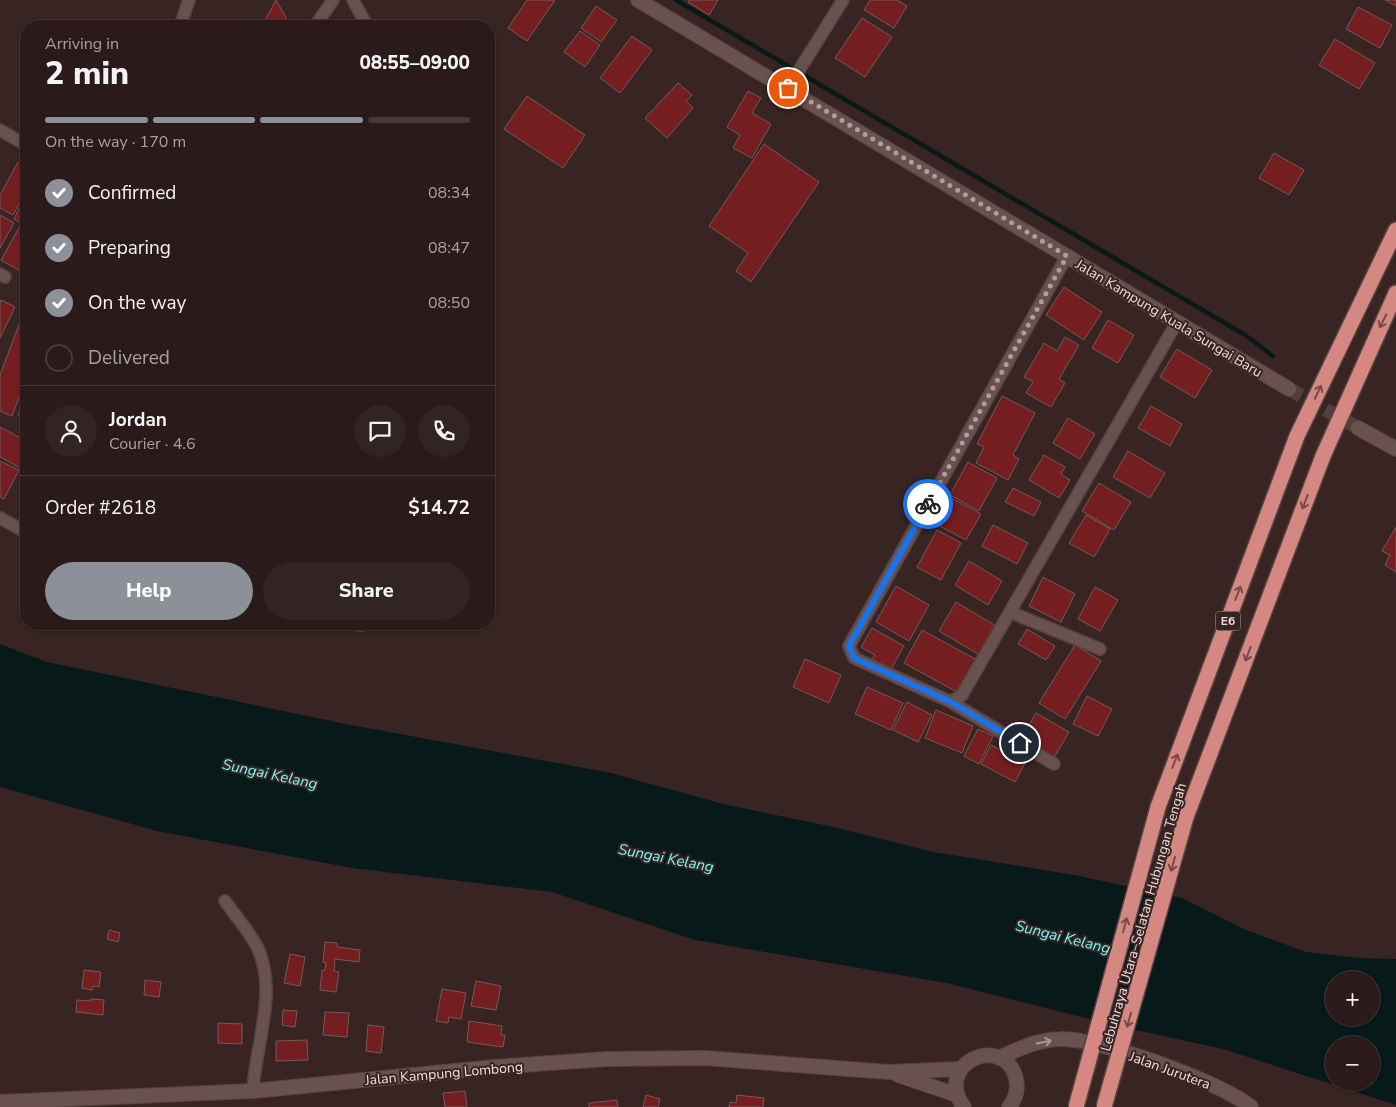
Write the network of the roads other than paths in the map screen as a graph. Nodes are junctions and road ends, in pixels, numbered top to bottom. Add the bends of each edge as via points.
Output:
1 (189, 0) edge
2 (333, 0) edge
3 (353, 0) edge
4 (638, 0) edge
5 (843, 0) edge
6 (182, 20) edge
7 (319, 20) edge
8 (364, 20) edge
9 (790, 84) junction
10 (0, 130) edge
11 (20, 142) edge
12 (1396, 230) edge
13 (1067, 256) junction
14 (1396, 293) edge
15 (1177, 322) junction
16 (1289, 389) tunnel mouth
17 (1358, 428) tunnel mouth
18 (1396, 449) edge
19 (0, 518) edge
20 (20, 529) edge
21 (1010, 612) junction
22 (1100, 649) dead end
23 (951, 702) junction
24 (1054, 764) dead end
25 (225, 900) dead end
26 (999, 1058) junction
27 (960, 1069) junction
28 (888, 1072) junction
29 (253, 1091) junction
30 (961, 1101) edge
31 (0, 1102) edge
32 (1009, 1107) edge
33 (1076, 1107) edge
34 (1104, 1107) edge
35 (1251, 1107) edge

1 - 6 street
2 - 7 street
3 - 8 street
4 - 9 street, Jalan Kampung Kuala Sungai Baru
5 - 9 street
9 - 13 street, Jalan Kampung Kuala Sungai Baru
10 - 11 street
33 -> 12 highway, Lebuhraya Utara–Selatan Hubungan Tengah / E6, bridge via 1158,807 1298,436
13 - 15 street, Jalan Kampung Kuala Sungai Baru
13 - 23 street via 849,646 854,658
14 -> 34 highway, Lebuhraya Utara–Selatan Hubungan Tengah / E6, bridge via 1323,456 1186,817
15 - 16 street, Jalan Kampung Kuala Sungai Baru
15 - 21 street
17 - 18 street
19 - 20 street
21 - 22 street
21 - 23 street via 962,695
23 - 24 street
25 - 29 street via 263,961 265,998
26 - 27 street via 990,1055 973,1058
26 - 32 street via 1007,1063 1017,1081 1017,1091
26 -> 35 street, Jalan Jurutera via 1021,1047 1061,1039 1100,1045 1185,1074
27 - 28 street
27 - 30 street via 957,1078
28 - 29 street, Jalan Kampung Lombong via 705,1058 607,1059
28 - 30 street
29 - 31 street, Jalan Kampung Lombong

